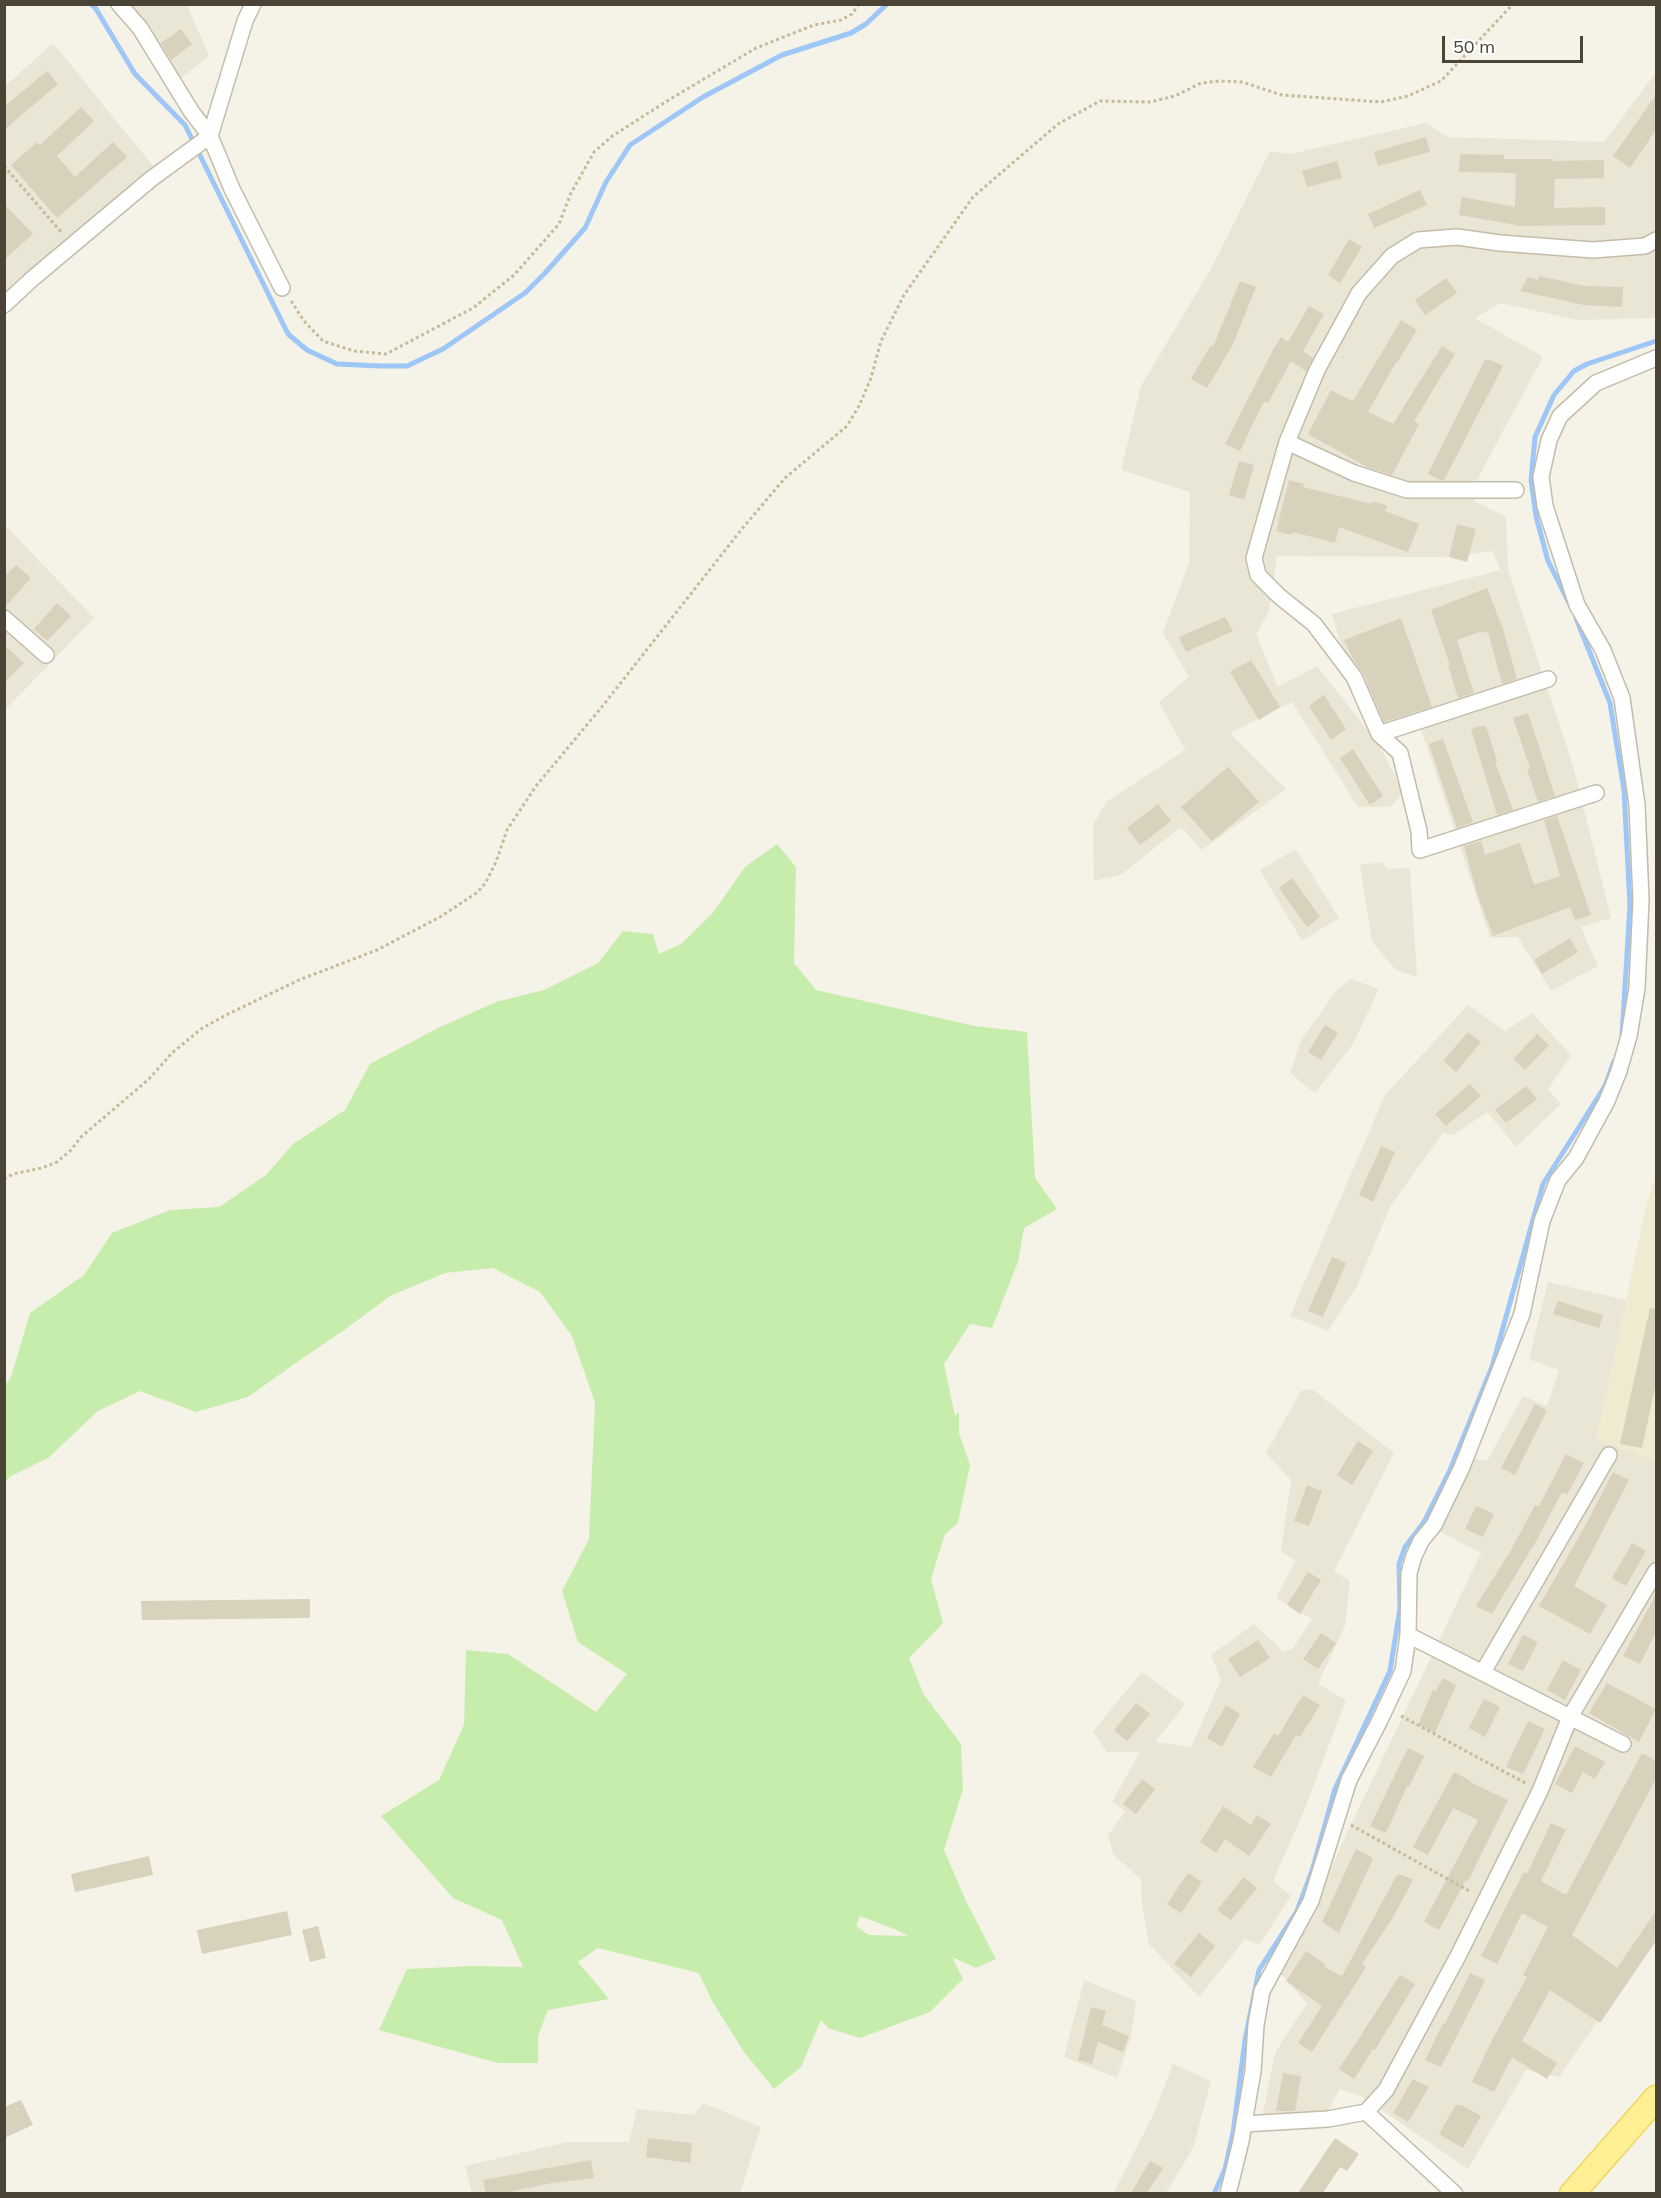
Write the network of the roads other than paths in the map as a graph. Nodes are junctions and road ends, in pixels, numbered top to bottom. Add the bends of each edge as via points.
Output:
1 (118, 4) edge
2 (253, 4) edge
3 (210, 136) junction
4 (1656, 240) edge
5 (282, 288) road end
6 (4, 304) edge
7 (1656, 358) edge
8 (1287, 442) junction
9 (1516, 490) dead end
10 (4, 618) edge
11 (46, 656) dead end
12 (1548, 679) dead end
13 (1379, 734) junction
14 (1596, 794) dead end
15 (1609, 1455) dead end
16 (1656, 1571) edge
17 (1408, 1635) junction
18 (1483, 1672) junction
19 (1570, 1717) junction
20 (1623, 1744) dead end
21 (1656, 2098) edge
22 (1366, 2112) junction
23 (1244, 2124) junction
24 (1228, 2193) edge
25 (1455, 2193) edge
26 (1572, 2193) edge

1 - 3 street via 140,28
2 - 3 street
3 - 5 street
3 - 6 street via 150,179
4 - 8 street via 1645,246 1593,250 1457,237 1418,240 1392,256 1359,292 1317,370
7 - 17 street via 1596,383 1560,416 1549,440 1541,477 1545,506 1577,605 1603,650 1623,698 1637,805 1641,900 1637,988 1629,1036 1607,1101 1576,1158 1558,1180 1542,1221 1522,1314 1462,1467 1414,1556 1409,1573
8 - 9 street via 1354,473 1407,490
8 - 13 street via 1254,558 1258,575 1314,624 1354,677
10 - 11 street
12 - 13 street
13 - 14 street via 1400,753 1420,850
15 - 18 street
16 - 19 street
17 - 18 street
17 - 23 street via 1403,1671 1349,1780 1311,1901 1262,1991
18 - 19 street
19 - 20 street
19 - 22 street via 1540,1791 1459,1954 1386,2090
21 - 26 main road
22 - 23 street via 1328,2120
22 - 25 street
23 - 24 street

